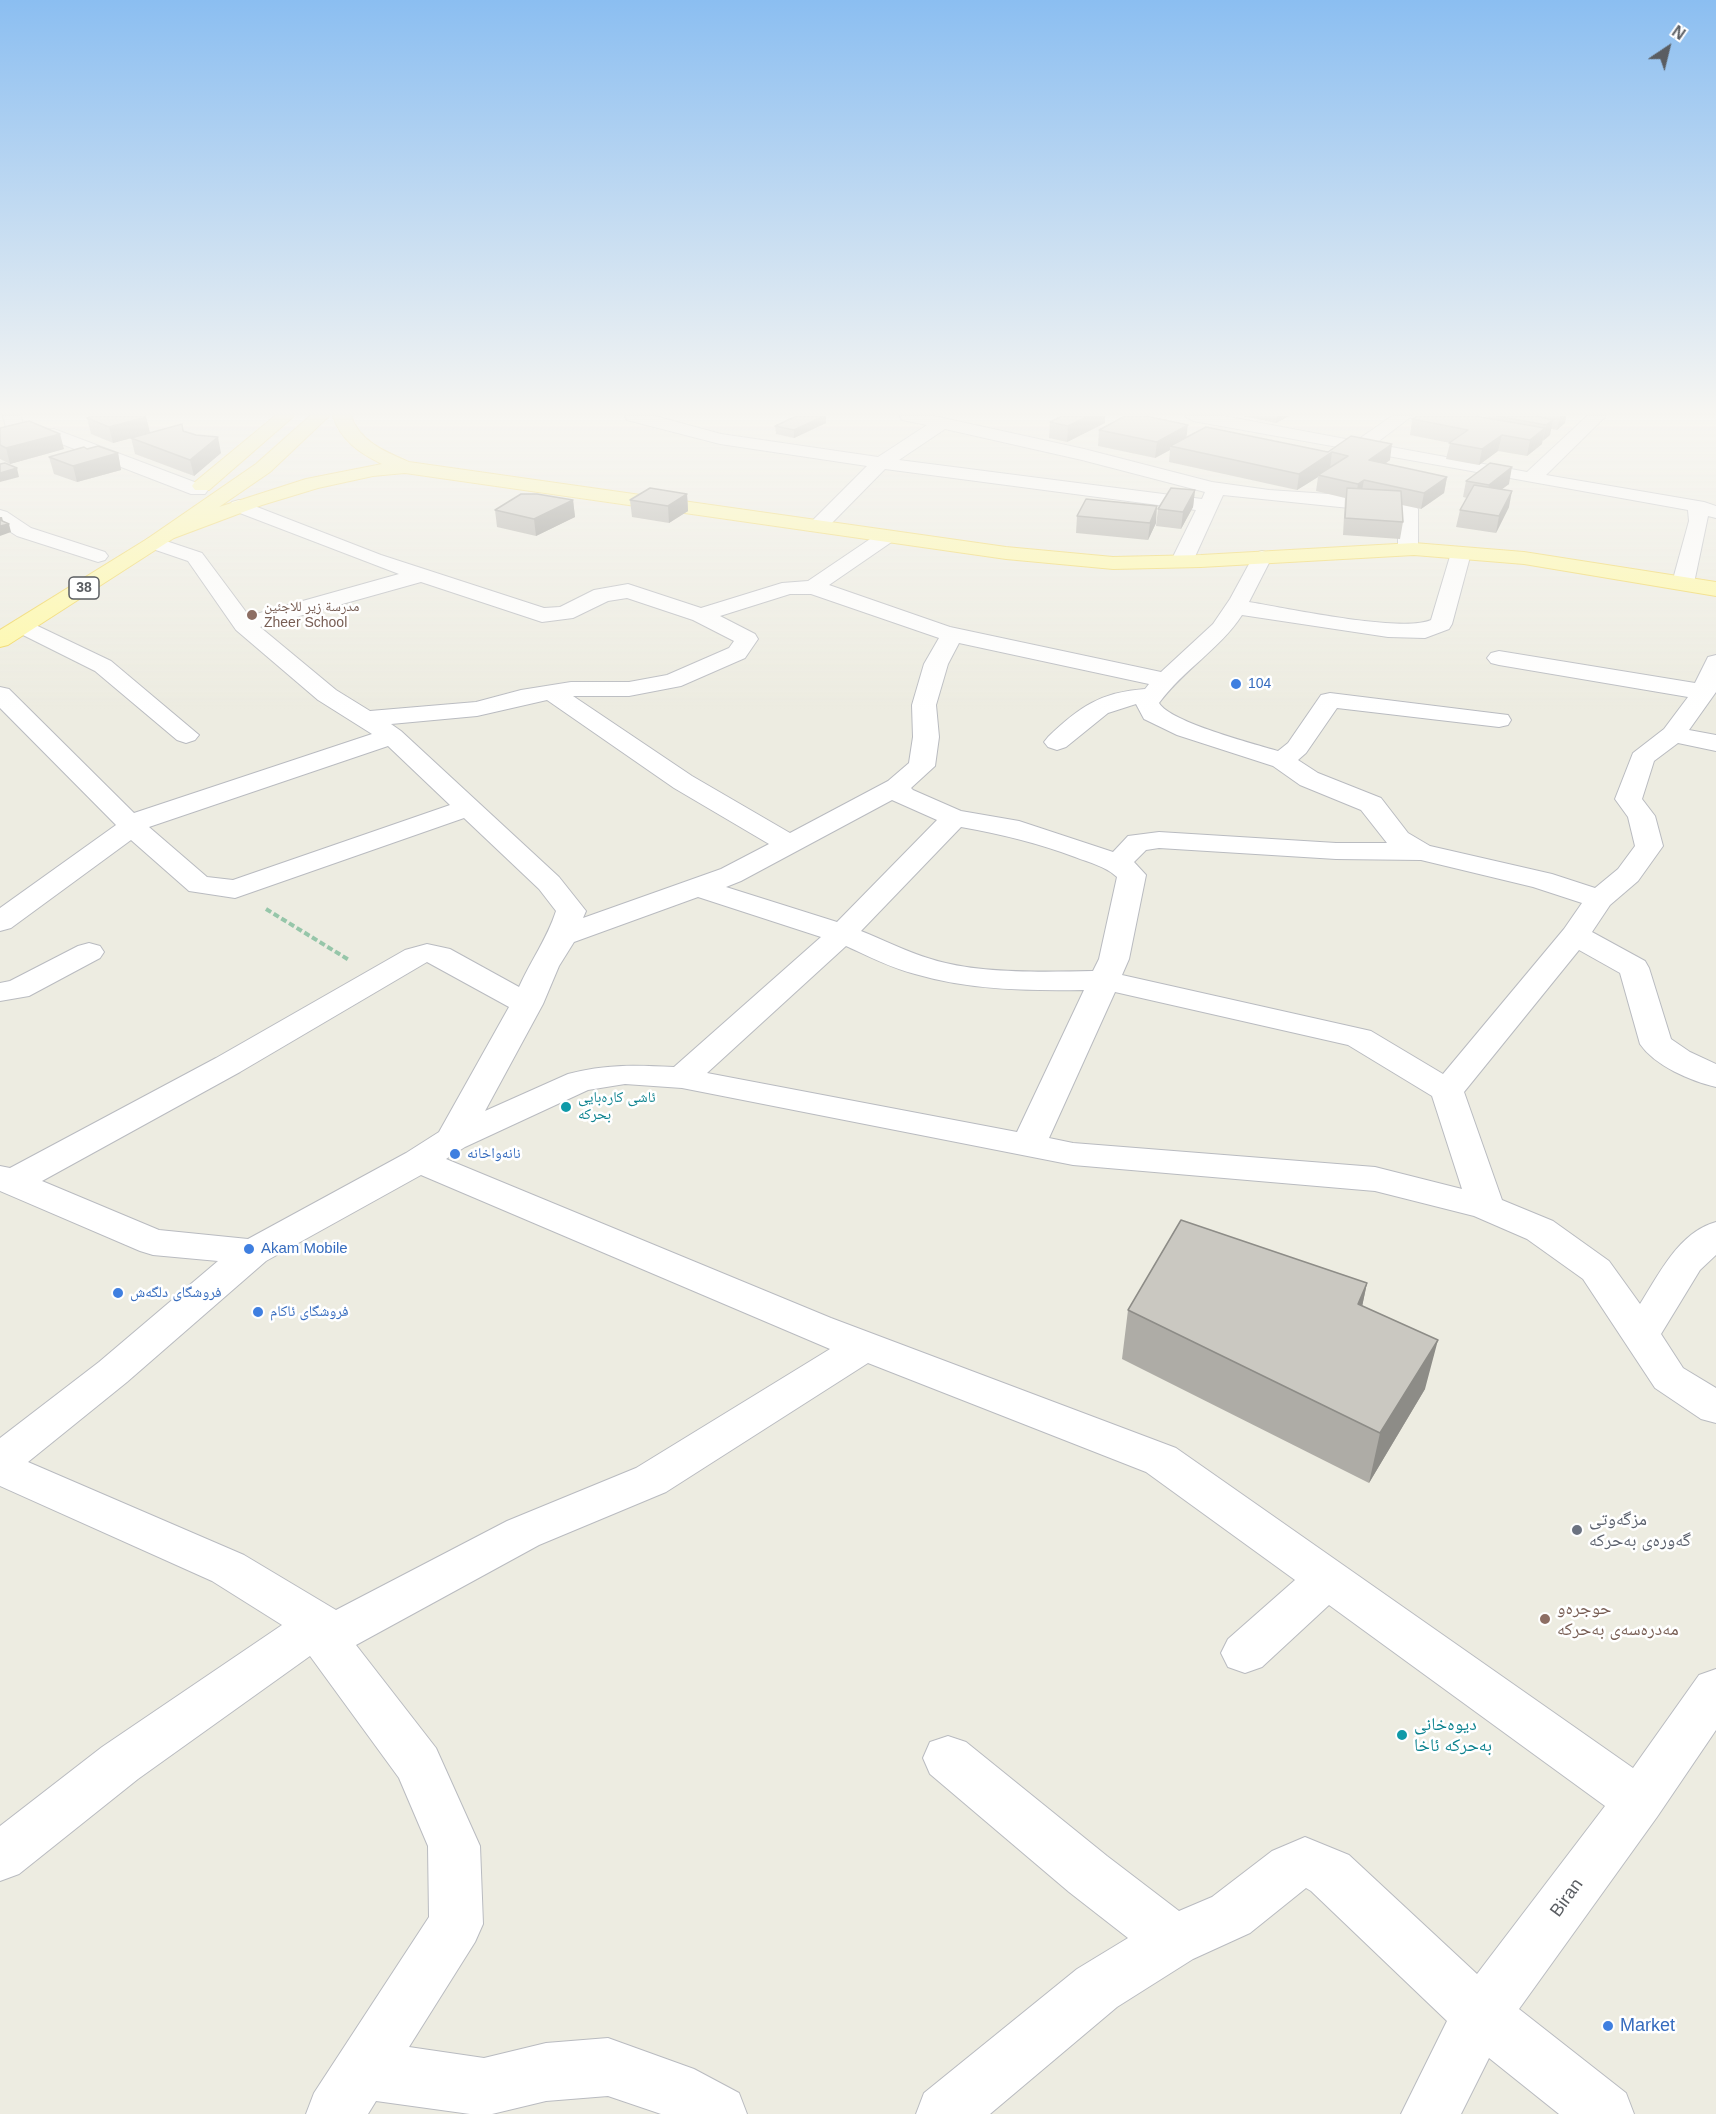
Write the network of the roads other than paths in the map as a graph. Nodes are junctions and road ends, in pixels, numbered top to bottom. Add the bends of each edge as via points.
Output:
1 (163, 515) edge
2 (194, 515) edge
3 (218, 515) edge
4 (261, 515) edge
5 (732, 515) edge
6 (829, 515) edge
7 (1204, 515) edge
8 (1408, 515) edge
9 (1703, 515) edge
10 (0, 516) edge
11 (817, 527) junction
12 (886, 537) junction
13 (160, 538) junction
14 (1408, 549) junction
15 (1461, 553) junction
16 (98, 556) junction
17 (1262, 557) junction
18 (1182, 561) junction
19 (422, 575) junction
20 (1683, 584) junction
21 (813, 587) junction
22 (1716, 590) edge
23 (24, 602) dead end
24 (1236, 607) junction
25 (701, 615) junction
26 (23, 626) junction
27 (244, 626) junction
28 (952, 634) junction
29 (0, 640) edge
30 (1499, 658) dead end
31 (1716, 662) edge
32 (1158, 688) junction
33 (551, 692) junction
34 (1704, 692) junction
35 (0, 694) edge
36 (365, 719) junction
37 (1499, 720) dead end
38 (1673, 734) junction
39 (186, 735) dead end
40 (392, 736) junction
41 (1057, 742) dead end
42 (1716, 743) edge
43 (1282, 761) junction
44 (897, 787) junction
45 (469, 807) junction
46 (955, 818) junction
47 (132, 826) junction
48 (789, 844) junction
49 (1421, 852) junction
50 (1118, 864) junction
51 (697, 887) junction
52 (1599, 899) junction
53 (0, 922) edge
54 (842, 934) junction
55 (1575, 935) junction
56 (563, 936) junction
57 (89, 952) dead end
58 (1104, 980) junction
59 (0, 992) edge
60 (527, 1004) junction
61 (1716, 1077) edge
62 (682, 1078) junction
63 (1447, 1091) junction
64 (1028, 1145) junction
65 (436, 1150) junction
66 (6, 1180) edge
67 (1486, 1207) junction
68 (1716, 1234) edge
69 (253, 1252) junction
70 (1640, 1335) junction
71 (865, 1346) junction
72 (1716, 1408) edge
73 (0, 1461) edge
74 (0, 1468) edge
75 (1328, 1578) junction
76 (322, 1631) junction
77 (1245, 1653) dead end
78 (1716, 1690) edge
79 (948, 1758) dead end
80 (1639, 1801) junction
81 (0, 1857) edge
82 (1174, 1940) junction
83 (1481, 2015) junction
84 (349, 2092) edge
85 (718, 2114) edge
86 (945, 2114) edge
87 (1430, 2114) edge
88 (1605, 2114) edge

1 - 16 main road, 38
2 - 13 main road, 38
3 - 13 main road, 38
4 - 19 street
5 - 11 main road, 38
6 - 11 street
7 - 18 street
8 - 14 street
9 - 20 street
10 - 16 street via 24,532
11 - 12 main road, 38
12 - 18 main road, 38 via 1113,563
12 - 21 street
13 - 26 main road, 38
13 - 27 street via 195,557
14 - 15 main road, 38
14 - 17 main road, 38
15 - 20 main road, 38 via 1524,558
15 - 24 street via 1441,624 1425,631 1388,630
16 - 23 main road, 38
17 - 18 main road, 38
17 - 24 street
19 - 25 street via 542,615 565,613 602,595 628,591
19 - 27 street
20 - 22 main road, 38
21 - 25 street via 761,595
21 - 28 street
24 - 32 street via 1214,636
25 - 33 street via 747,639 737,652 673,681 629,689
26 - 29 main road, 38
26 - 39 street via 103,666
27 - 36 street via 327,695
28 - 32 street
28 - 44 street via 936,664 924,705 926,737 922,766
30 - 34 street
31 - 34 street
32 - 41 street via 1101,706 1084,716
32 - 43 street via 1147,703 1153,714 1186,730
33 - 36 street via 477,709
33 - 48 street via 683,782
34 - 38 street
35 - 47 street
36 - 40 street
37 - 43 street via 1330,700 1297,748
38 - 42 street
38 - 52 street via 1642,758 1628,799 1641,816 1649,846 1628,875
40 - 45 street
40 - 47 street via 144,818
43 - 49 street via 1309,779 1371,804 1398,838
44 - 46 street via 903,796
44 - 48 street
45 - 47 street via 235,890 199,885
45 - 56 street via 549,883 571,911
46 - 50 street via 1009,827
46 - 54 street
47 - 53 street
48 - 51 street via 731,875
49 - 50 street via 1158,840 1138,842
49 - 52 street via 1542,880
50 - 58 street via 1132,875 1114,959
51 - 54 street
51 - 56 street
52 - 55 street
54 - 58 street via 923,967 968,976
54 - 62 street
55 - 61 street via 1634,968 1656,1044
55 - 63 street
56 - 60 street
57 - 59 street via 18,989
58 - 63 street via 1359,1038
58 - 64 street
60 - 65 street
60 - 66 street via 439,955 416,956 228,1065
62 - 64 street
62 - 65 street via 625,1074 580,1081
63 - 67 street
64 - 67 street via 1073,1154 1375,1179
65 - 69 street
65 - 71 street
66 - 69 street via 153,1242
67 - 70 street via 1540,1230 1596,1270
68 - 70 street via 1687,1261
69 - 73 street via 113,1372
70 - 72 street via 1669,1378
71 - 75 street via 1161,1460
71 - 76 street via 651,1480 523,1533
74 - 76 street via 228,1568
75 - 77 street
75 - 80 street
76 - 81 street via 120,1763
76 - 84 street via 418,1764 454,1846 456,1924
78 - 80 street, Biran
79 - 82 street
80 - 83 street, Biran
82 - 83 street via 1232,1915 1291,1868 1305,1862 1330,1873
82 - 86 street via 1097,1988
83 - 87 street, Biran
83 - 88 street
84 - 85 street via 484,2087 546,2072 608,2067 674,2089

